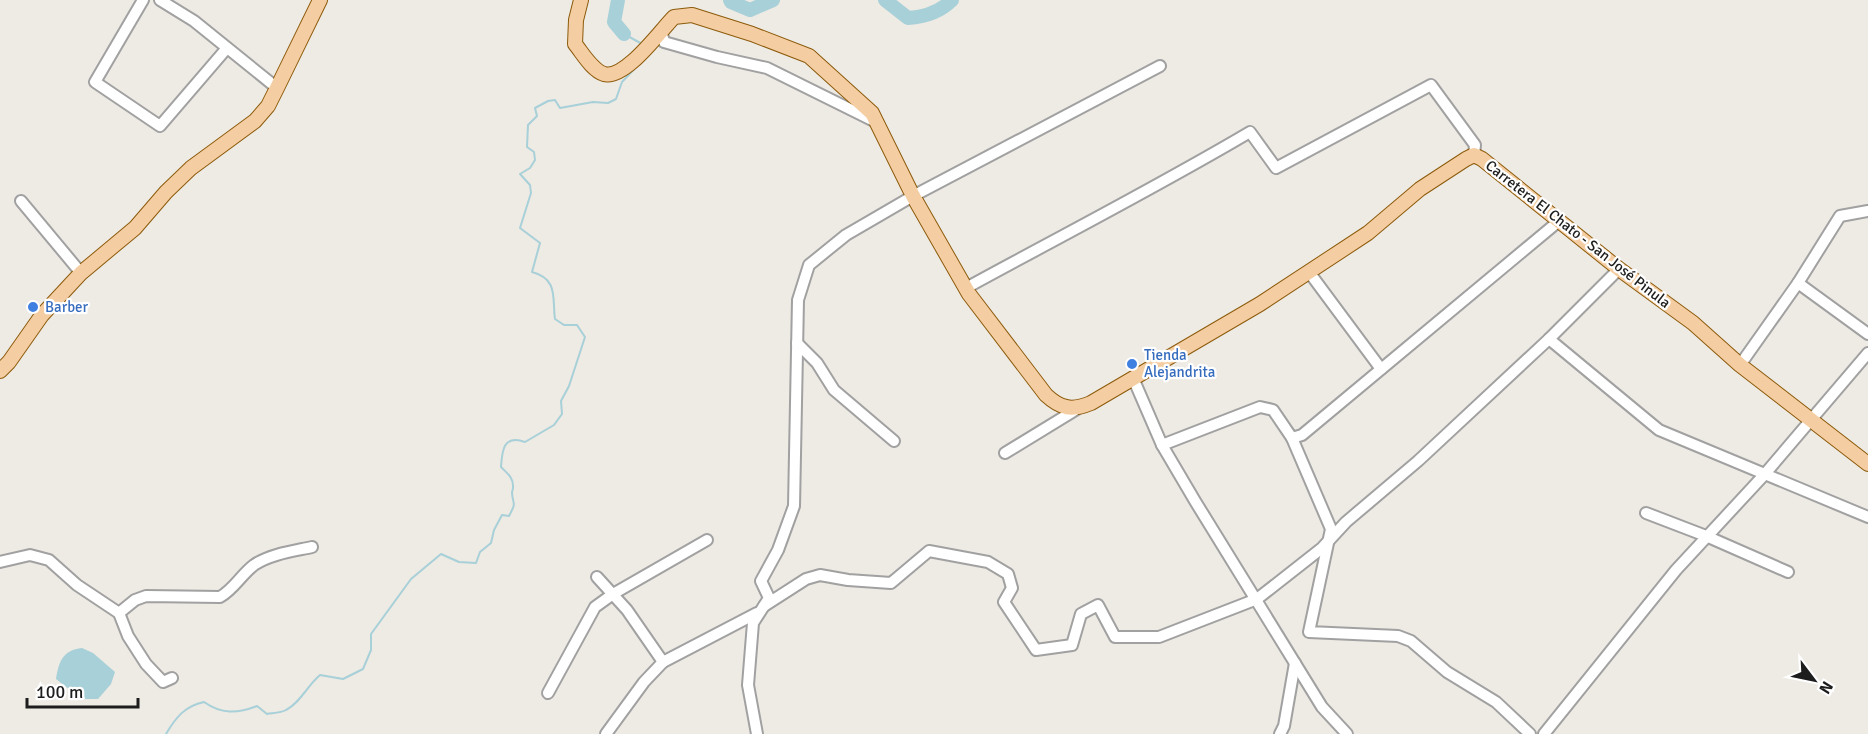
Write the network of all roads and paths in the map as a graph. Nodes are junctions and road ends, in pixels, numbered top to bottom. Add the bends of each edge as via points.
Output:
1 (143, 0) edge
2 (160, 0) edge
3 (320, 0) edge
4 (581, 0) edge
5 (658, 33) junction
6 (227, 48) junction
7 (1160, 66) dead end
8 (277, 88) junction
9 (876, 122) junction
10 (1474, 155) junction
11 (913, 196) junction
12 (21, 201) dead end
13 (1868, 211) edge
14 (1559, 221) junction
15 (1619, 269) junction
16 (1309, 272) junction
17 (81, 273) junction
18 (1798, 283) junction
19 (966, 288) junction
20 (1868, 334) edge
21 (1549, 339) junction
22 (797, 343) junction
23 (1868, 353) edge
24 (1740, 364) junction
25 (1381, 369) junction
26 (0, 371) edge
27 (1132, 378) junction
28 (1077, 409) junction
29 (1811, 419) junction
30 (1292, 438) junction
31 (894, 441) dead end
32 (1162, 445) junction
33 (1005, 453) dead end
34 (1868, 464) edge
35 (1764, 475) junction
36 (1646, 513) dead end
37 (1868, 517) edge
38 (1706, 536) junction
39 (707, 540) dead end
40 (1330, 540) junction
41 (312, 547) dead end
42 (0, 562) edge
43 (1788, 572) dead end
44 (597, 577) dead end
45 (613, 594) junction
46 (1257, 599) junction
47 (762, 609) junction
48 (119, 613) junction
49 (663, 662) junction
50 (1294, 663) junction
51 (172, 678) dead end
52 (548, 693) dead end
53 (606, 734) edge
54 (757, 734) edge
55 (1280, 734) edge
56 (1347, 734) edge
57 (1530, 734) edge
58 (1544, 734) edge

1 - 6 street via 95,81 160,126
2 - 6 street
3 - 8 main road
4 - 5 main road via 575,44 595,69 605,75 616,74 628,66
5 - 9 street via 664,42 767,68
5 - 9 main road via 674,17 692,15 809,56 872,113
6 - 8 street
7 - 11 street
8 - 17 main road via 255,121 190,168 135,228
9 - 11 main road
10 - 14 main road, Carretera El Chato - San José Pinula
10 - 16 main road, Carretera El Chato - San José Pinula via 1420,189 1368,233
10 - 19 street via 1475,145 1431,86 1275,168 1250,132
11 - 19 main road
11 - 22 street via 846,235 809,265 798,300
12 - 17 street
13 - 18 street via 1840,216
14 - 15 main road, Carretera El Chato - San José Pinula
14 - 25 street
15 - 21 street
15 - 24 main road, Carretera El Chato - San José Pinula via 1693,323
16 - 25 street
16 - 27 main road, Carretera El Chato - San José Pinula
17 - 26 main road via 42,315
18 - 20 street
18 - 24 street
19 - 28 main road via 1046,395 1062,406
21 - 35 street via 1659,430
21 - 40 street
22 - 31 street via 817,363 834,390
22 - 47 street via 794,506 778,550 761,581 769,598
23 - 29 street
24 - 29 main road, Carretera El Chato - San José Pinula
25 - 30 street via 1302,435
27 - 28 main road, Carretera El Chato - San José Pinula
27 - 32 street
28 - 33 street
29 - 34 main road, Carretera El Chato - San José Pinula
29 - 35 street
30 - 32 street via 1273,410 1260,407
30 - 40 street via 1331,529
32 - 46 street
35 - 37 street
35 - 38 street
36 - 38 street
38 - 43 street
38 - 58 street
39 - 45 street
40 - 46 street
40 - 57 street via 1309,632 1398,636 1410,641 1447,672 1496,702
41 - 48 street via 255,565 220,597 146,596
42 - 48 street via 30,555 49,560 77,585
44 - 45 street
45 - 49 street
45 - 52 street via 595,607
46 - 47 street via 1159,637 1115,638 1098,605 1081,614 1072,645 1036,650 1004,602 1012,588 1008,574 988,562 929,551 891,583 820,575 806,579
46 - 50 street
47 - 49 street
47 - 54 street via 753,623 748,685
48 - 51 street via 146,664 163,682
49 - 53 street
50 - 55 street
50 - 56 street via 1323,707

